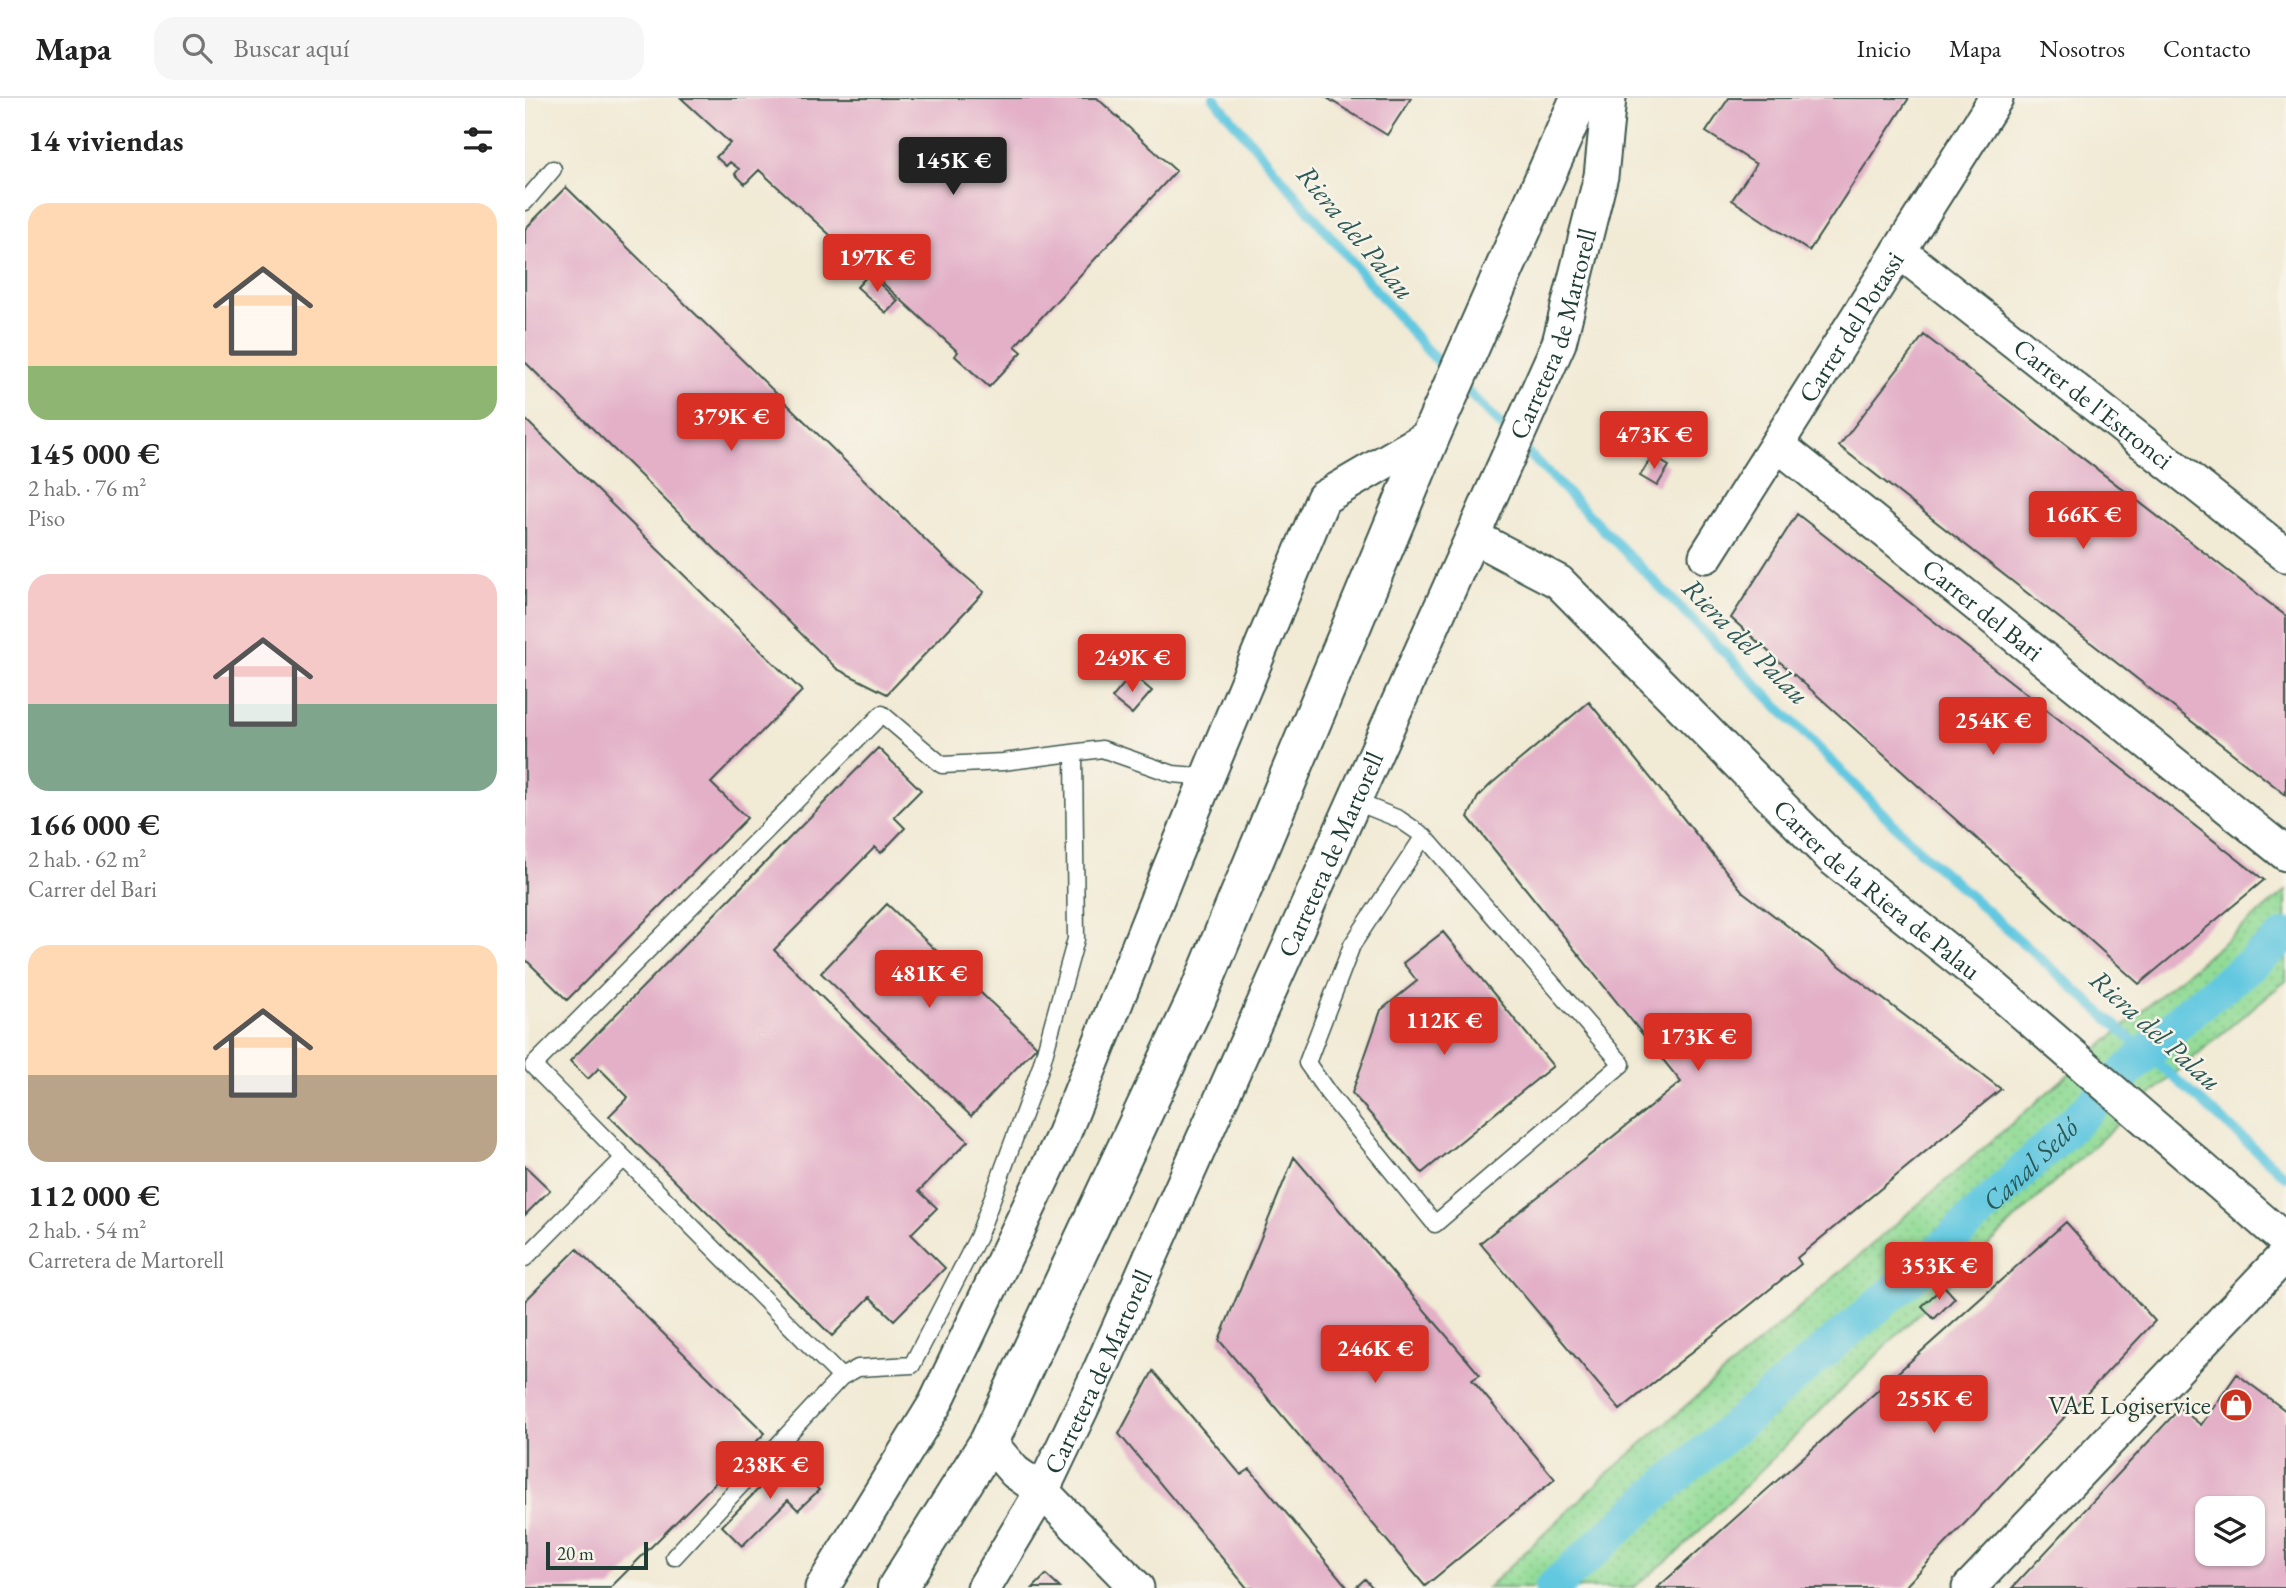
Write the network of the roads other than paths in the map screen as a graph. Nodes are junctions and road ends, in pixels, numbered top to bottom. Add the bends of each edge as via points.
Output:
1 (1580, 98) edge
2 (1609, 98) edge
3 (1996, 98) edge
4 (553, 169) dead end
5 (525, 202) edge
6 (1899, 251) junction
7 (1431, 435) junction
8 (1777, 444) junction
9 (1474, 537) junction
10 (2286, 555) edge
11 (1706, 556) dead end
12 (1074, 752) junction
13 (1207, 777) junction
14 (1355, 802) junction
15 (1424, 836) junction
16 (2286, 854) edge
17 (624, 1158) junction
18 (2286, 1241) edge
19 (2286, 1254) edge
20 (525, 1258) edge
21 (841, 1377) junction
22 (989, 1442) junction
23 (1042, 1491) junction
24 (674, 1557) dead end
25 (823, 1588) edge
26 (897, 1588) edge
27 (984, 1588) edge
28 (1137, 1588) edge
29 (1969, 1588) edge

1 - 7 main road
2 - 9 street, Carretera de Martorell via 1601,176 1559,343
3 - 6 street, Carrer del Potassi
4 - 5 lane
6 - 8 street, Carrer del Potassi
6 - 10 street, Carrer de l'Estronci
7 - 13 street via 1323,498
7 - 22 main road via 1196,1000
8 - 11 street, Carrer del Potassi
8 - 16 street, Carrer del Bari
9 - 14 street, Carretera de Martorell
9 - 18 street, Carrer de la Riera de Palau via 1559,582 1832,858 2074,1056
12 - 13 lane via 1102,748 1173,774
12 - 17 lane via 942,765 883,714 533,1066
12 - 21 lane via 1076,939 1041,1066 978,1237 912,1365 858,1368
13 - 25 street via 1062,1138 935,1404
14 - 15 lane via 1399,819
14 - 23 street, Carretera de Martorell
15 - 15 lane via 1622,1064 1435,1224 1307,1063 1352,945
17 - 20 lane
17 - 21 lane
19 - 29 street
21 - 24 lane
22 - 23 street via 1015,1472
22 - 26 main road
23 - 27 street, Carretera de Martorell
23 - 28 street

